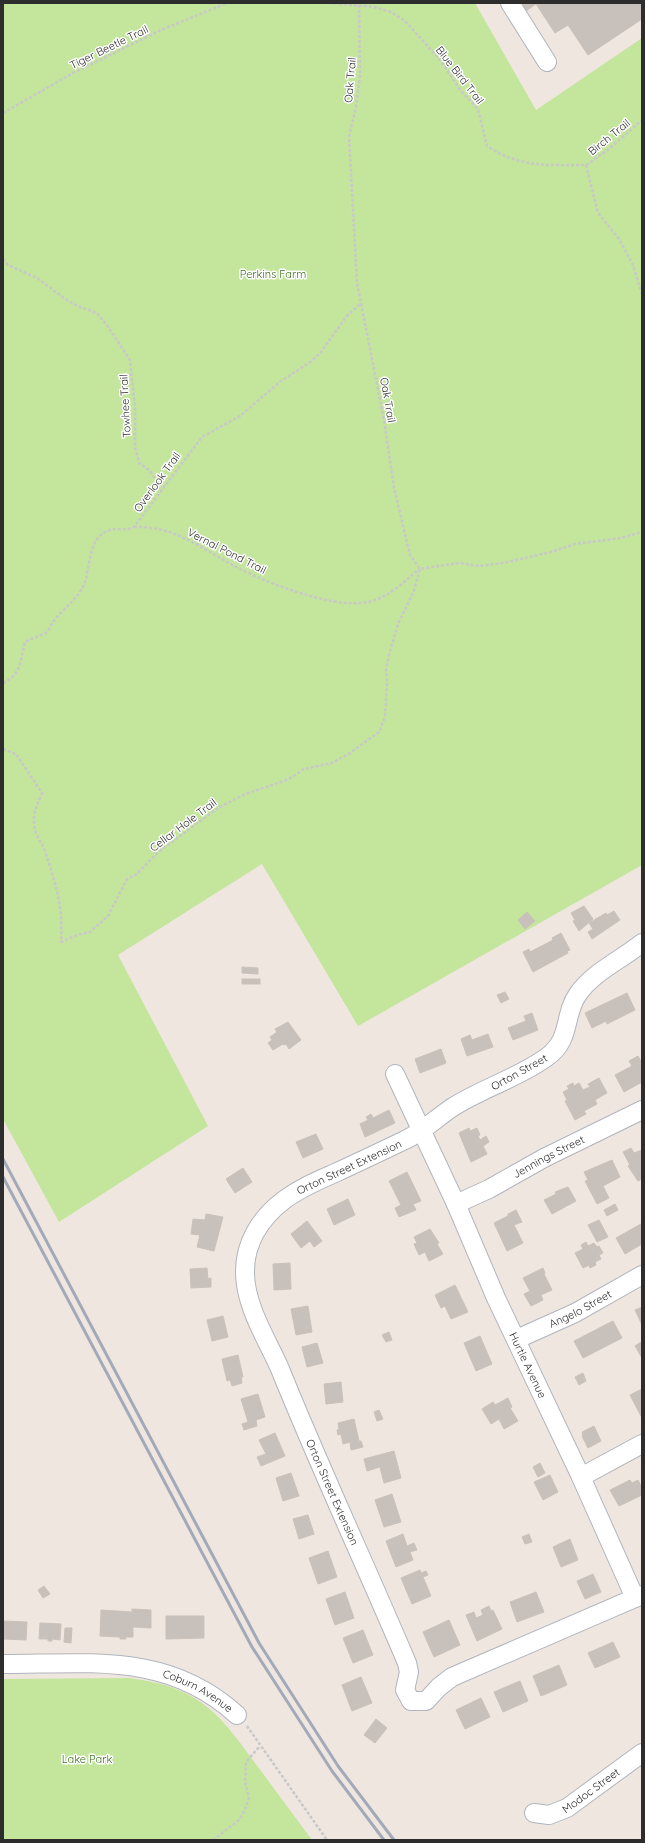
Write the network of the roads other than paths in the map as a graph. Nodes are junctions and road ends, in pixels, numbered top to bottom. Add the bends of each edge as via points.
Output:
1 (510, 3) edge
2 (547, 62) dead end
3 (642, 943) edge
4 (395, 1074) dead end
5 (642, 1110) edge
6 (422, 1131) junction
7 (456, 1204) junction
8 (642, 1275) edge
9 (517, 1339) junction
10 (642, 1444) edge
11 (581, 1477) junction
12 (638, 1596) edge
13 (3, 1664) edge
14 (237, 1715) road end
15 (642, 1753) edge
16 (534, 1813) dead end

1 - 2 street
3 - 6 street, Orton Street via 600,972 578,993 563,1038 554,1052 525,1071 453,1107
4 - 6 street, Hurtle Avenue
5 - 7 street, Jennings Street
6 - 7 street, Hurtle Avenue
6 - 12 street, Orton Street Extension via 308,1185 284,1200 265,1217 253,1236 245,1274 249,1299 256,1316 407,1663 409,1672 405,1684 406,1694 411,1701 426,1700 452,1677 549,1637
7 - 9 street, Hurtle Avenue
8 - 9 street, Angelo Street via 575,1312
9 - 11 street, Hurtle Avenue
10 - 11 street
11 - 12 street, Hurtle Avenue
13 - 14 street, Coburn Avenue via 111,1665 160,1671 203,1689
15 - 16 street, Modoc Street via 567,1808 549,1815

